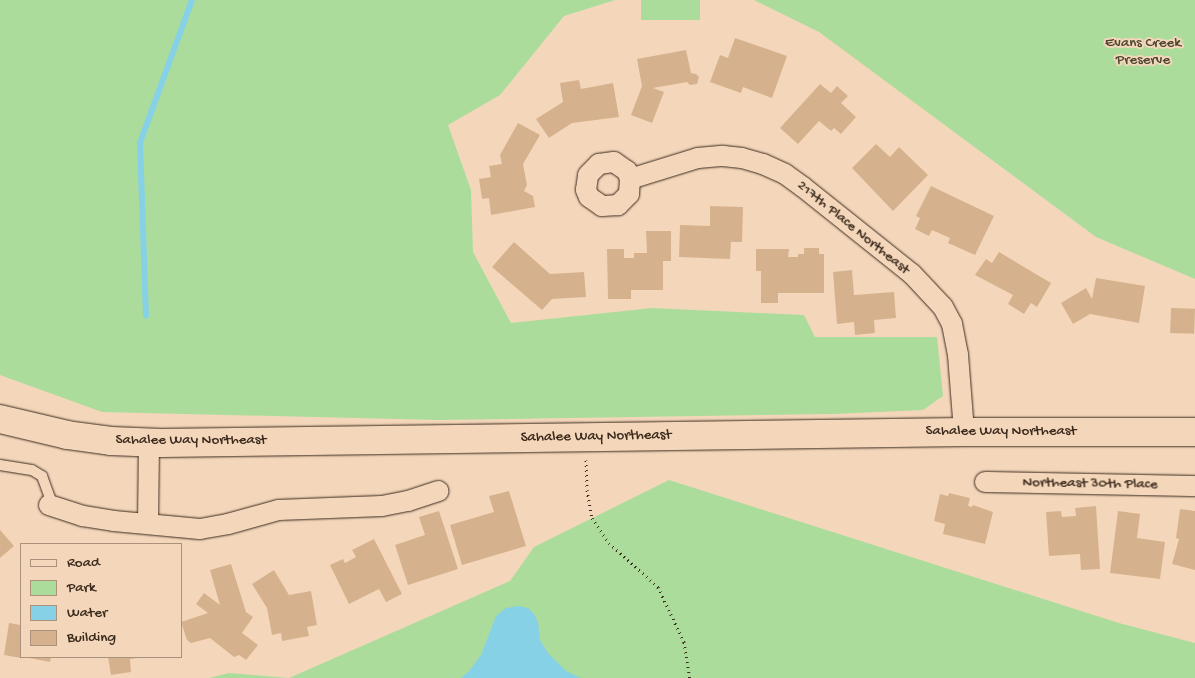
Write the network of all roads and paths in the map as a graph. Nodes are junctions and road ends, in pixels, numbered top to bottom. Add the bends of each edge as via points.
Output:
1 (630, 179) dead end
2 (0, 419) edge
3 (964, 432) junction
4 (1195, 432) edge
5 (586, 437) junction
6 (149, 442) junction
7 (0, 465) edge
8 (985, 482) dead end
9 (1195, 486) edge
10 (438, 491) dead end
11 (49, 505) joint
12 (148, 524) junction
13 (690, 678) edge

1 - 3 street, 217th Place Northeast via 689,160 723,156 763,164 803,187 912,274 943,307 952,324 958,355
2 - 6 main road, Sahalee Way Northeast via 67,435
3 - 4 main road, Sahalee Way Northeast
3 - 5 main road, Sahalee Way Northeast
5 - 6 main road, Sahalee Way Northeast
5 - 13 path via 586,490 592,518 609,543 658,587 684,642
6 - 12 street
7 - 11 lane via 32,470 42,476 50,498
8 - 9 street, Northeast 30th Place
10 - 12 street via 382,506 278,510 200,529
11 - 12 street via 83,516

